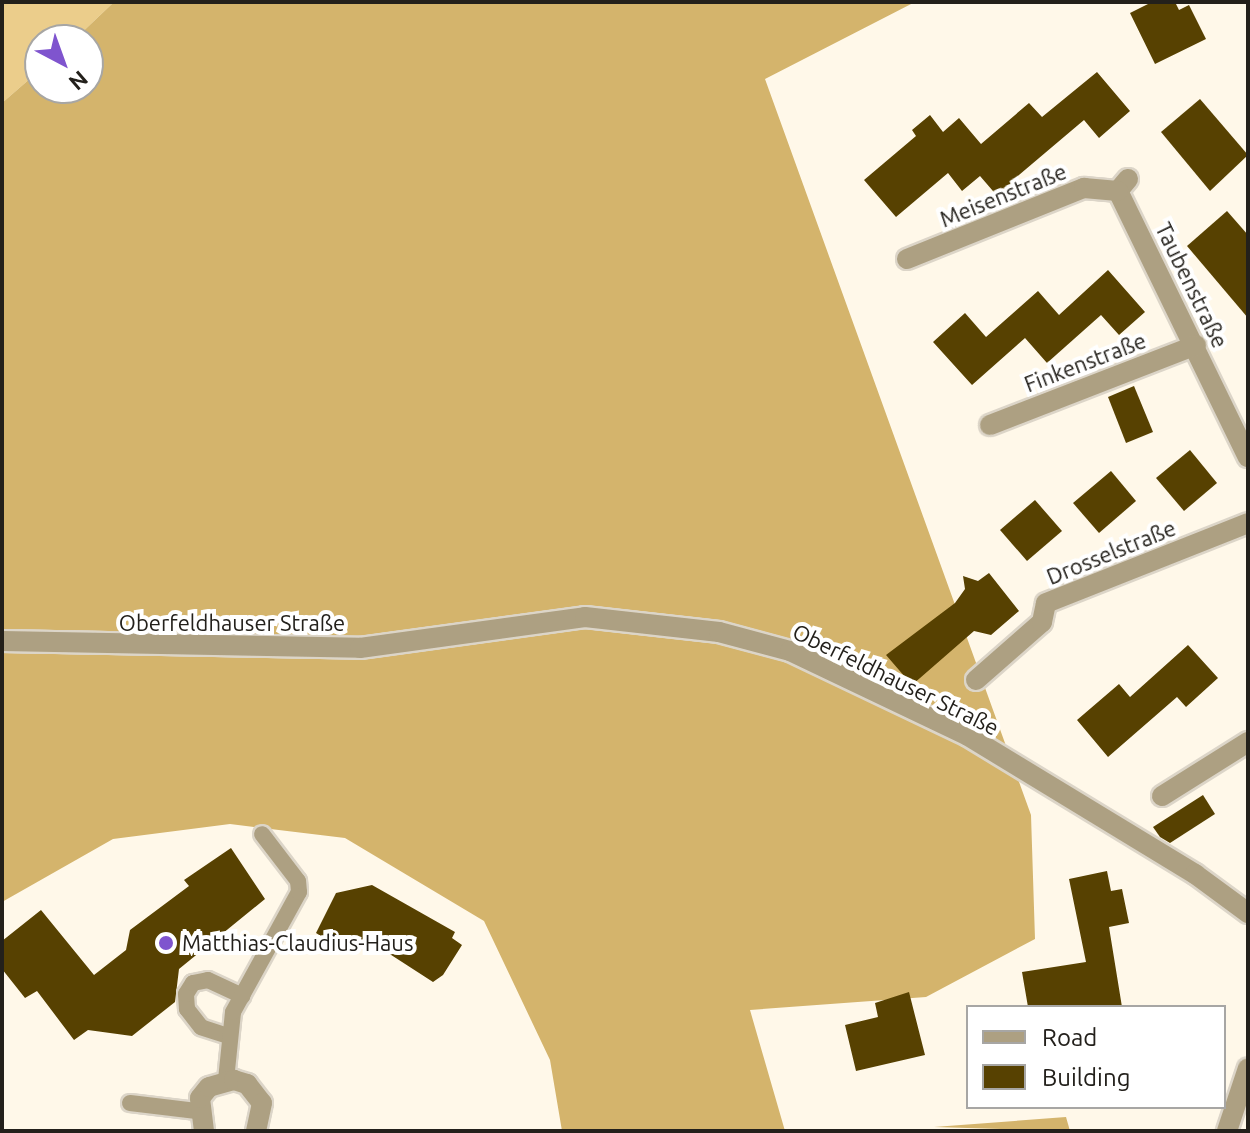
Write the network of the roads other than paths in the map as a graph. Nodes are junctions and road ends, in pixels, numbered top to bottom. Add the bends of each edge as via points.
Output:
1 (1123, 185) joint
2 (907, 259) dead end
3 (1196, 345) junction
4 (990, 425) dead end
5 (1248, 457) edge
6 (1248, 523) edge
7 (2, 641) edge
8 (976, 680) dead end
9 (1248, 742) edge
10 (1162, 796) dead end
11 (262, 834) dead end
12 (1248, 913) edge
13 (242, 996) junction
14 (228, 1036) junction
15 (1248, 1068) edge
16 (226, 1080) junction
17 (130, 1103) dead end
18 (202, 1126) edge
19 (256, 1131) edge
20 (1227, 1131) edge

1 - 2 street, Meisenstraße via 1084,188
1 - 3 street, Taubenstraße
3 - 4 street, Finkenstraße
3 - 5 street, Taubenstraße
6 - 8 street, Drosselstraße via 1046,603 1042,622
7 - 12 street, Oberfeldhauser Straße via 360,648 585,617 719,632 809,659 968,736 1195,874
9 - 10 street
11 - 13 lane via 298,881 299,892
13 - 14 lane
13 - 14 lane via 208,980 193,983 186,994 187,1009 201,1027
14 - 16 lane
15 - 20 street
16 - 18 street via 209,1087
16 - 19 street via 247,1084 257,1093 263,1114
17 - 18 lane

